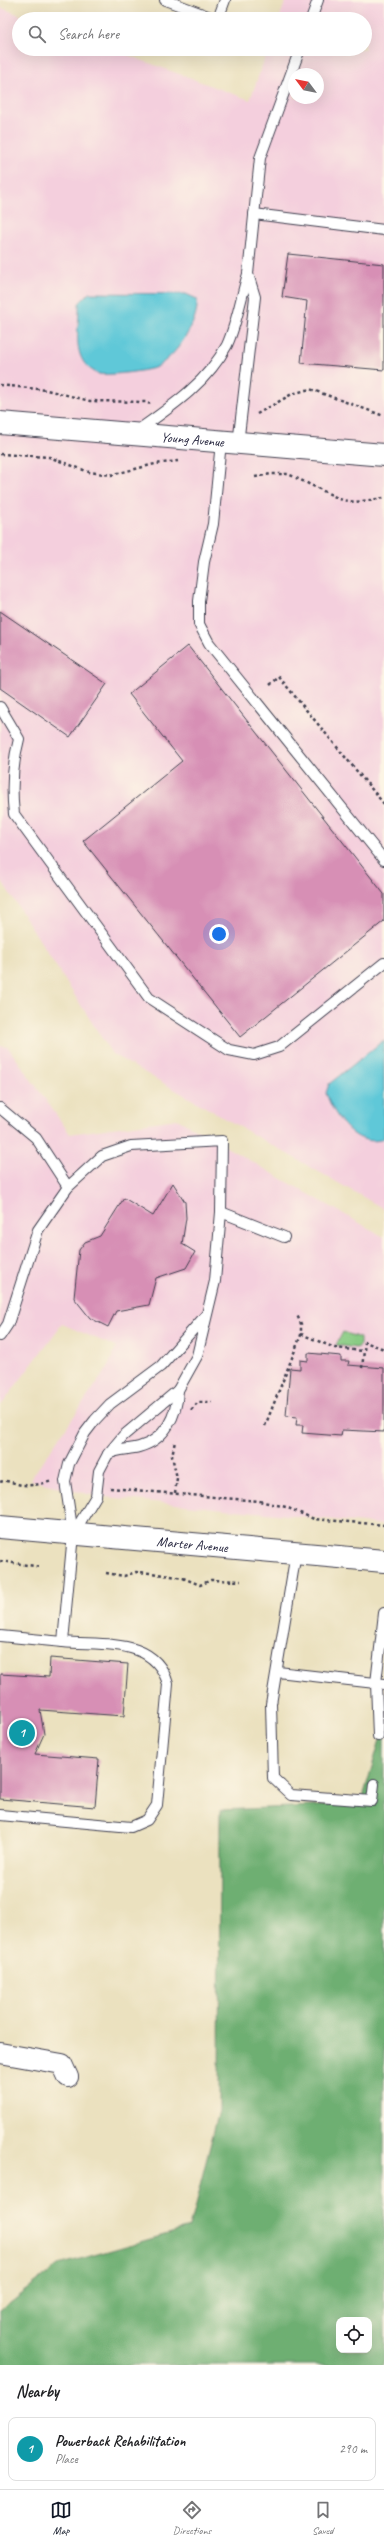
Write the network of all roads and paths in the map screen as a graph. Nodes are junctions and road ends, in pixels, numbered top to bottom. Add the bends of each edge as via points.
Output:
1 (165, 0) edge
2 (225, 0) edge
3 (318, 0) edge
4 (198, 12) edge
5 (220, 12) edge
6 (314, 12) edge
7 (297, 56) edge
8 (254, 214) junction
9 (384, 230) edge
10 (248, 274) junction
11 (0, 385) edge
12 (150, 404) dead end
13 (257, 414) dead end
14 (384, 416) edge
15 (0, 423) edge
16 (131, 435) junction
17 (230, 443) junction
18 (0, 454) edge
19 (384, 454) edge
20 (178, 461) dead end
21 (255, 477) dead end
22 (384, 498) edge
23 (270, 685) dead end
24 (0, 707) edge
25 (384, 804) edge
26 (384, 860) edge
27 (384, 963) edge
28 (0, 1108) edge
29 (68, 1187) junction
30 (221, 1212) junction
31 (284, 1237) dead end
32 (206, 1315) junction
33 (297, 1316) dead end
34 (301, 1334) junction
35 (0, 1336) edge
36 (384, 1349) edge
37 (362, 1351) junction
38 (362, 1368) dead end
39 (178, 1390) junction
40 (212, 1402) dead end
41 (191, 1412) dead end
42 (265, 1426) dead end
43 (178, 1436) dead end
44 (108, 1454) junction
45 (54, 1480) dead end
46 (0, 1482) edge
47 (108, 1487) dead end
48 (175, 1493) junction
49 (384, 1525) edge
50 (0, 1527) edge
51 (73, 1534) junction
52 (296, 1554) junction
53 (0, 1561) edge
54 (384, 1561) edge
55 (41, 1567) dead end
56 (106, 1573) dead end
57 (240, 1581) dead end
58 (384, 1613) edge
59 (0, 1636) edge
60 (63, 1642) junction
61 (278, 1672) junction
62 (380, 1683) edge
63 (378, 1736) dead end
64 (374, 1784) dead end
65 (0, 1815) edge
66 (0, 2053) edge
67 (68, 2077) dead end

1 - 4 lane
2 - 5 lane
3 - 6 lane
7 - 8 lane via 260,158
8 - 9 lane
8 - 10 lane
10 - 16 lane via 231,334 220,356 180,401
10 - 17 lane via 256,297
11 - 12 path via 47,390 90,400
13 - 14 path via 292,394 310,389
15 - 16 main road, Young Avenue
16 - 17 main road, Young Avenue
17 - 19 main road, Young Avenue
17 - 26 lane via 204,562 199,624 209,643
18 - 20 path via 49,457 89,472 111,475
21 - 22 path via 288,474 342,500 355,502
23 - 25 path via 279,677
24 - 27 lane via 19,739 13,760 14,814 149,998 229,1050 254,1055 279,1047
28 - 29 lane via 36,1138
29 - 30 lane via 102,1156 131,1146 222,1141
29 - 35 lane via 38,1230 8,1324
30 - 31 lane
30 - 32 lane via 216,1281
32 - 39 lane via 197,1356
32 - 51 lane via 161,1366 110,1404 85,1432 69,1464 64,1481
33 - 34 path
34 - 37 path via 335,1348
34 - 42 path
36 - 37 path via 365,1342
37 - 38 path
39 - 44 lane via 124,1436
39 - 44 lane via 175,1413 160,1435 138,1447
40 - 41 path via 198,1402
43 - 48 path via 172,1456 177,1478
44 - 51 lane via 99,1471 96,1496
45 - 46 path via 41,1485 23,1485 4,1480
47 - 48 path
48 - 49 path via 266,1502 314,1519
50 - 51 main road, Marter Avenue
51 - 52 main road, Marter Avenue
51 - 60 lane
52 - 54 main road, Marter Avenue
52 - 61 lane
53 - 55 path
56 - 57 path via 124,1576 136,1572 151,1573 183,1578 194,1585 211,1580
58 - 62 lane
59 - 60 lane
60 - 65 lane via 135,1648 157,1660 165,1672 168,1684 157,1805 147,1820 131,1827
61 - 62 lane
61 - 64 lane via 271,1704 273,1778 291,1795 372,1801
62 - 63 lane
66 - 67 street via 62,2064

